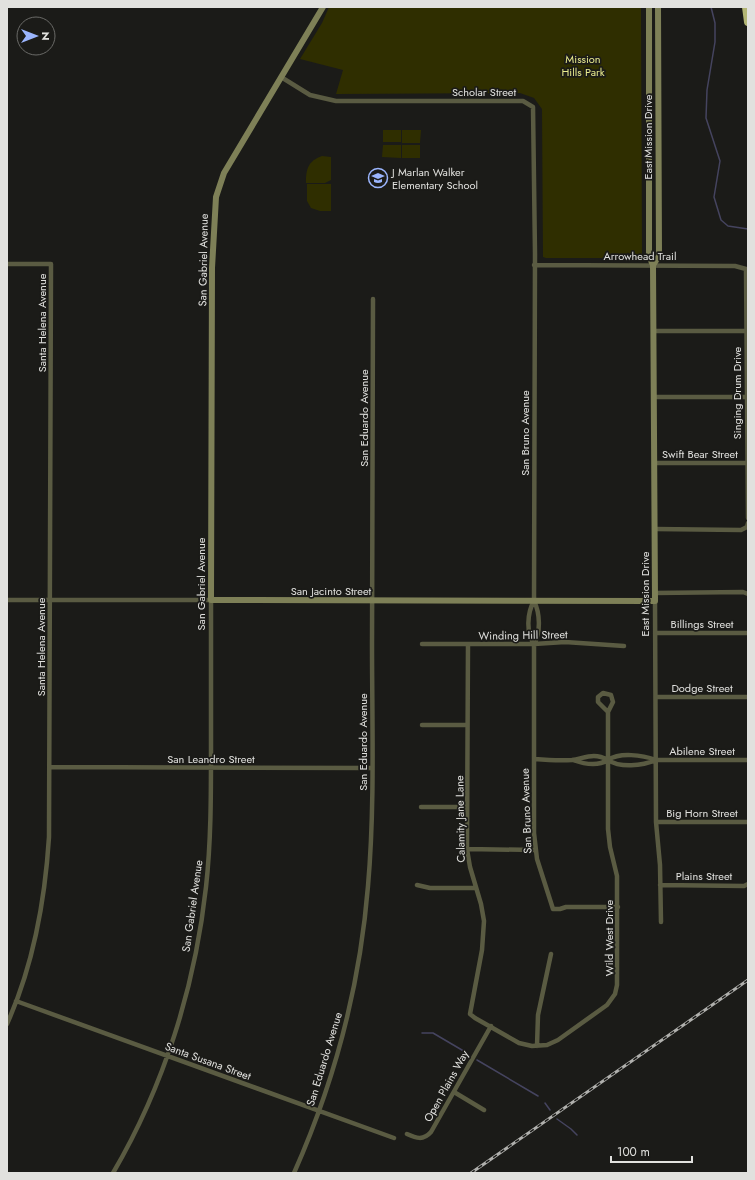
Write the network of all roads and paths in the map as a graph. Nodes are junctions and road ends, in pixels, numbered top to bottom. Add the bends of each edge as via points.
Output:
1 (323, 7) edge
2 (649, 7) edge
3 (658, 7) edge
4 (746, 7) edge
5 (748, 22) edge
6 (281, 77) junction
7 (7, 264) edge
8 (534, 265) junction
9 (653, 265) junction
10 (746, 269) joint
11 (373, 300) dead end
12 (654, 331) junction
13 (746, 331) junction
14 (654, 397) junction
15 (746, 397) junction
16 (654, 463) junction
17 (746, 463) junction
18 (748, 518) edge
19 (748, 525) edge
20 (655, 529) junction
21 (655, 593) junction
22 (748, 594) edge
23 (7, 600) edge
24 (50, 600) junction
25 (211, 600) junction
26 (372, 601) junction
27 (534, 601) junction
28 (655, 601) junction
29 (655, 633) junction
30 (748, 633) edge
31 (422, 644) dead end
32 (468, 644) junction
33 (534, 644) junction
34 (624, 646) dead end
35 (656, 697) junction
36 (748, 697) edge
37 (608, 712) dead end
38 (422, 725) dead end
39 (467, 726) junction
40 (534, 759) junction
41 (573, 760) junction
42 (608, 760) junction
43 (656, 760) junction
44 (748, 760) edge
45 (50, 767) junction
46 (211, 768) junction
47 (372, 768) junction
48 (421, 807) dead end
49 (467, 807) junction
50 (656, 822) junction
51 (748, 822) edge
52 (467, 849) junction
53 (535, 850) junction
54 (748, 884) edge
55 (417, 885) dead end
56 (660, 885) junction
57 (476, 888) junction
58 (618, 907) junction
59 (661, 922) dead end
60 (551, 954) dead end
61 (16, 1001) junction
62 (470, 1014) joint
63 (7, 1024) edge
64 (490, 1026) junction
65 (537, 1046) junction
66 (167, 1056) junction
67 (454, 1092) junction
68 (484, 1110) dead end
69 (318, 1111) junction
70 (407, 1134) dead end
71 (394, 1138) dead end
72 (113, 1173) edge
73 (294, 1173) edge

1 - 6 street, San Gabriel Avenue
2 - 9 street, East Mission Drive via 649,256
3 - 9 street, East Mission Drive via 659,256
4 - 5 highway
6 - 8 street, Scholar Street via 310,95 336,101 523,101 531,104 534,115
6 - 25 street, San Gabriel Avenue via 224,173 216,197 212,268
7 - 24 street, Santa Helena Avenue via 51,264
8 - 9 street, Arrowhead Trail
8 - 27 street, San Bruno Avenue
9 - 10 street, Arrowhead Trail via 735,266
9 - 12 street, East Mission Drive
10 - 13 street, Singing Drum Drive
11 - 26 street, San Eduardo Avenue
12 - 13 street
12 - 14 street, East Mission Drive
13 - 15 street, Singing Drum Drive
14 - 15 street
14 - 16 street, East Mission Drive
15 - 17 street, Singing Drum Drive
16 - 17 street, Swift Bear Street
16 - 20 street, East Mission Drive
17 - 18 street, Singing Drum Drive
19 - 20 street via 741,530
20 - 21 street, East Mission Drive
21 - 22 street
21 - 28 street, East Mission Drive
23 - 24 street, San Jacinto Street
24 - 25 street, San Jacinto Street
24 - 45 street, Santa Helena Avenue
25 - 26 street, San Jacinto Street
25 - 46 street, San Gabriel Avenue
26 - 27 street, San Jacinto Street
26 - 47 street, San Eduardo Avenue
27 - 28 street, San Jacinto Street
27 - 33 street, San Bruno Avenue via 538,608 538,637
27 - 33 street, San Bruno Avenue via 530,608 529,637
28 - 29 street, East Mission Drive
29 - 30 street, Billings Street
29 - 35 street, East Mission Drive
31 - 32 street, Winding Hill Street
32 - 33 street, Winding Hill Street
32 - 39 street, Calamity Jane Lane
33 - 34 street, Winding Hill Street via 565,642
33 - 40 street, San Bruno Avenue
35 - 36 street, Dodge Street
35 - 43 street, East Mission Drive
37 - 42 street, Wild West Drive
38 - 39 street
39 - 49 street, Calamity Jane Lane
40 - 41 street, Abilene Street
40 - 53 street, San Bruno Avenue
41 - 42 street, Abilene Street via 601,756
41 - 42 street, Abilene Street via 601,765
42 - 43 street, Abilene Street via 614,756 645,756
42 - 43 street, Abilene Street via 614,764 645,764
42 - 58 street, Wild West Drive via 608,829 617,876
43 - 44 street, Abilene Street
43 - 50 street, East Mission Drive
45 - 46 street, San Leandro Street
45 - 61 street, Santa Helena Avenue via 49,837 44,892
46 - 47 street, San Leandro Street
46 - 66 street, San Gabriel Avenue via 210,846 204,905 189,985
47 - 69 street, San Eduardo Avenue via 371,842 364,925 345,1026
48 - 49 street
49 - 52 street, Calamity Jane Lane
50 - 51 street, Big Horn Street
50 - 56 street, East Mission Drive
52 - 53 street
52 - 57 street, Calamity Jane Lane
53 - 58 street, San Bruno Avenue via 553,909
54 - 56 street, Plains Street
55 - 57 street via 430,888
56 - 59 street, East Mission Drive
57 - 62 street, Calamity Jane Lane via 483,912 484,929
58 - 65 street, Wild West Drive via 618,977 612,999 558,1040
60 - 65 street via 538,1015
61 - 63 street, Santa Helena Avenue
61 - 66 street, Santa Susana Street
62 - 64 street, Wild West Drive
64 - 65 street, Wild West Drive via 520,1043
64 - 67 street, Open Plains Way
66 - 69 street, Santa Susana Street
66 - 72 street, San Gabriel Avenue via 138,1126
67 - 68 street
67 - 70 street, Open Plains Way via 428,1136 418,1138
69 - 71 street, Santa Susana Street
69 - 73 street, San Eduardo Avenue

